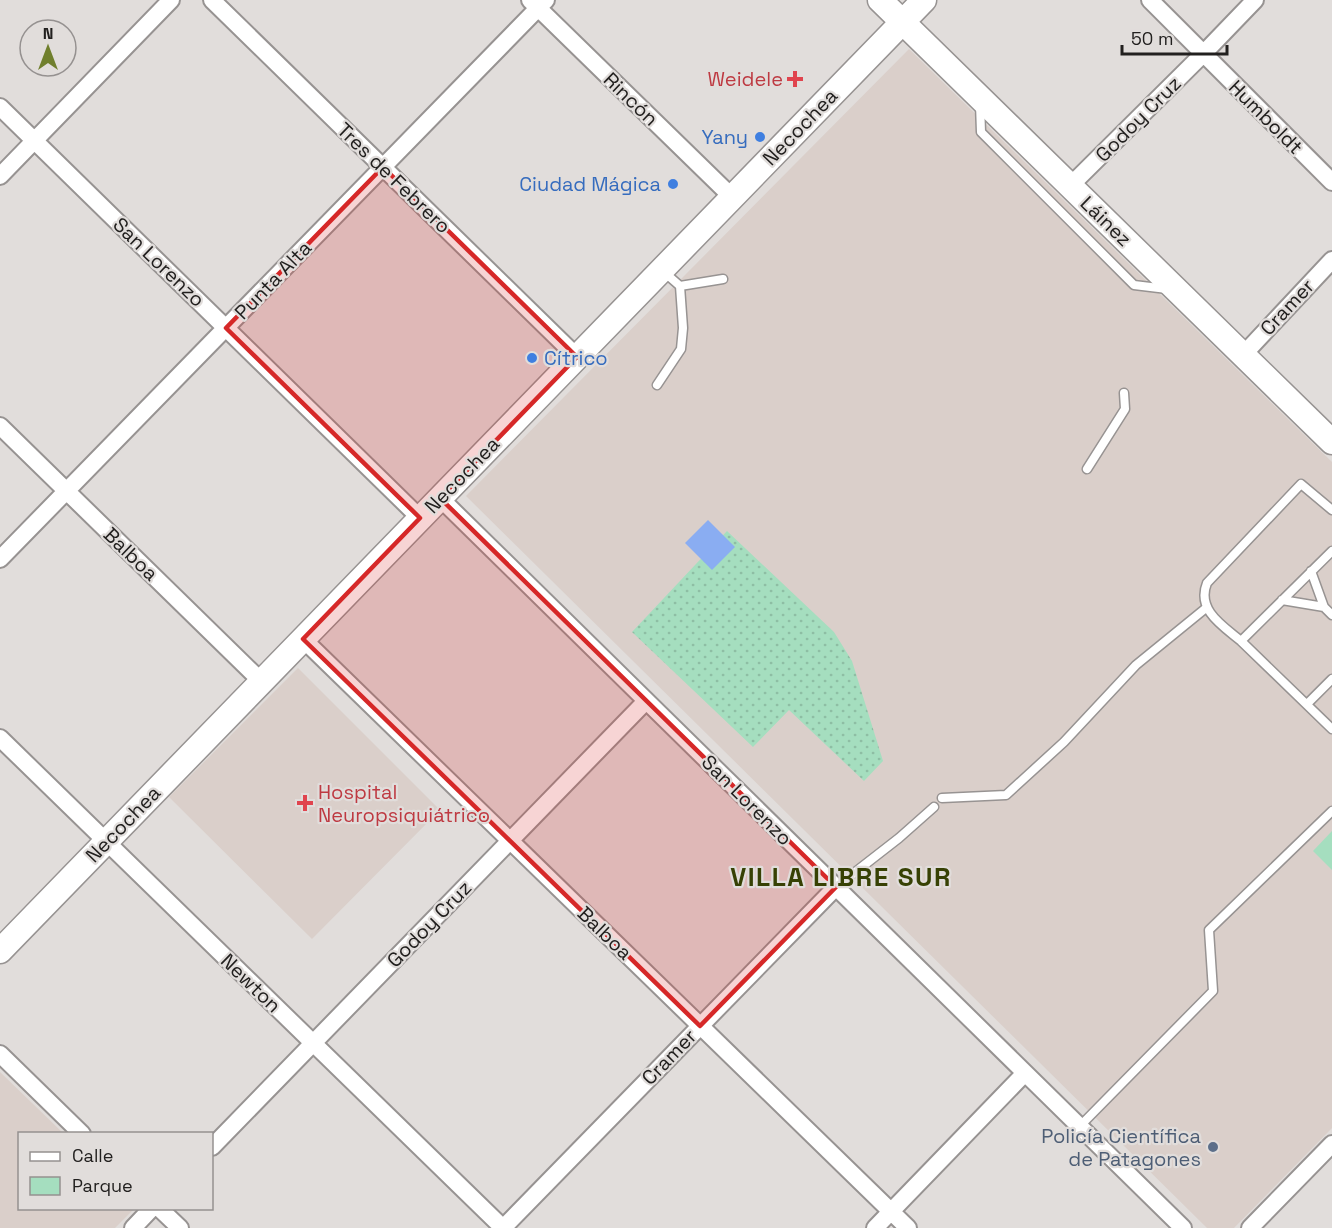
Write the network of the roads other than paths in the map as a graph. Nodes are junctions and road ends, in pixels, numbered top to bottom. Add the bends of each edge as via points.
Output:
1 (171, 0) edge
2 (212, 0) edge
3 (880, 0) edge
4 (924, 0) edge
5 (1150, 0) edge
6 (1256, 0) edge
7 (538, 3) edge
8 (902, 21) junction
9 (1203, 54) junction
10 (980, 97) junction
11 (0, 107) edge
12 (34, 141) junction
13 (383, 167) junction
14 (0, 176) edge
15 (1332, 182) edge
16 (1070, 186) junction
17 (732, 197) junction
18 (1332, 260) edge
19 (662, 269) junction
20 (723, 279) dead end
21 (680, 286) junction
22 (1178, 291) junction
23 (226, 328) junction
24 (1243, 355) junction
25 (577, 357) junction
26 (657, 386) dead end
27 (1124, 393) dead end
28 (0, 426) edge
29 (1332, 442) edge
30 (1087, 469) dead end
31 (67, 491) junction
32 (440, 498) junction
33 (1332, 510) edge
34 (420, 518) junction
35 (1332, 551) edge
36 (0, 559) edge
37 (1311, 571) junction
38 (1282, 600) junction
39 (1324, 607) junction
40 (1206, 608) junction
41 (1332, 615) edge
42 (303, 639) junction
43 (1241, 641) junction
44 (1332, 679) edge
45 (261, 681) junction
46 (646, 701) junction
47 (1307, 704) junction
48 (1332, 729) edge
49 (0, 738) edge
50 (942, 798) dead end
51 (934, 807) dead end
52 (1332, 811) edge
53 (510, 841) junction
54 (106, 842) junction
55 (836, 887) junction
56 (0, 951) edge
57 (700, 1026) junction
58 (313, 1043) junction
59 (0, 1053) edge
60 (1025, 1073) junction
61 (1080, 1126) junction
62 (80, 1132) edge
63 (1332, 1144) edge
64 (213, 1146) edge
65 (151, 1210) edge
66 (160, 1210) edge
67 (891, 1212) junction
68 (133, 1228) edge
69 (180, 1228) edge
70 (503, 1228) edge
71 (875, 1228) edge
72 (908, 1228) edge
73 (1183, 1228) edge
74 (1250, 1228) edge

1 - 12 street
2 - 13 street, Tres de Febrero
3 - 8 main road, Láinez
4 - 8 main road, Necochea
5 - 9 street, Humboldt
6 - 9 street, Godoy Cruz
7 - 13 street, Punta Alta
7 - 17 street, Rincón
8 - 10 main road, Láinez
8 - 17 main road, Necochea
9 - 15 street, Humboldt
9 - 16 street, Godoy Cruz
10 - 16 main road, Láinez
10 - 22 lane via 981,132 1134,285
11 - 12 street, San Lorenzo
12 - 14 street
12 - 23 street, San Lorenzo
13 - 23 street, Punta Alta
13 - 25 street, Tres de Febrero
16 - 22 main road, Láinez
17 - 19 main road, Necochea
18 - 24 street, Cramer
19 - 21 lane
19 - 25 main road, Necochea
20 - 21 lane
21 - 26 lane via 681,350
22 - 24 main road, Láinez
23 - 31 street, Punta Alta
23 - 34 street, San Lorenzo
24 - 29 main road, Láinez
25 - 32 main road, Necochea
27 - 30 lane via 1125,409
28 - 31 street, Balboa
31 - 36 street, Punta Alta
31 - 45 street, Balboa
32 - 34 main road, Necochea
32 - 46 street, San Lorenzo
33 - 40 lane via 1301,484 1207,583
34 - 42 main road, Necochea
35 - 37 lane
37 - 38 lane
37 - 39 lane
38 - 39 lane
38 - 43 lane
39 - 41 lane
40 - 43 lane
40 - 50 lane via 1136,665 1064,742 1006,795
42 - 45 main road, Necochea
42 - 53 street, Balboa
43 - 47 lane
44 - 47 lane
45 - 54 main road, Necochea
46 - 53 street, Godoy Cruz
46 - 55 street, San Lorenzo
47 - 48 lane
49 - 54 street, Newton
51 - 55 lane
52 - 61 lane via 1209,930 1213,991
53 - 57 street, Balboa
53 - 58 street, Godoy Cruz
54 - 56 main road, Necochea
54 - 58 street, Newton
55 - 57 street, Cramer
55 - 60 street, San Lorenzo
57 - 67 street, Balboa
57 - 70 street, Cramer
58 - 64 street, Godoy Cruz
58 - 70 street, Newton
59 - 62 street
60 - 61 street, San Lorenzo
60 - 67 street
61 - 73 street, San Lorenzo
63 - 74 street
65 - 68 street
66 - 69 street
67 - 71 street
67 - 72 street, Balboa

